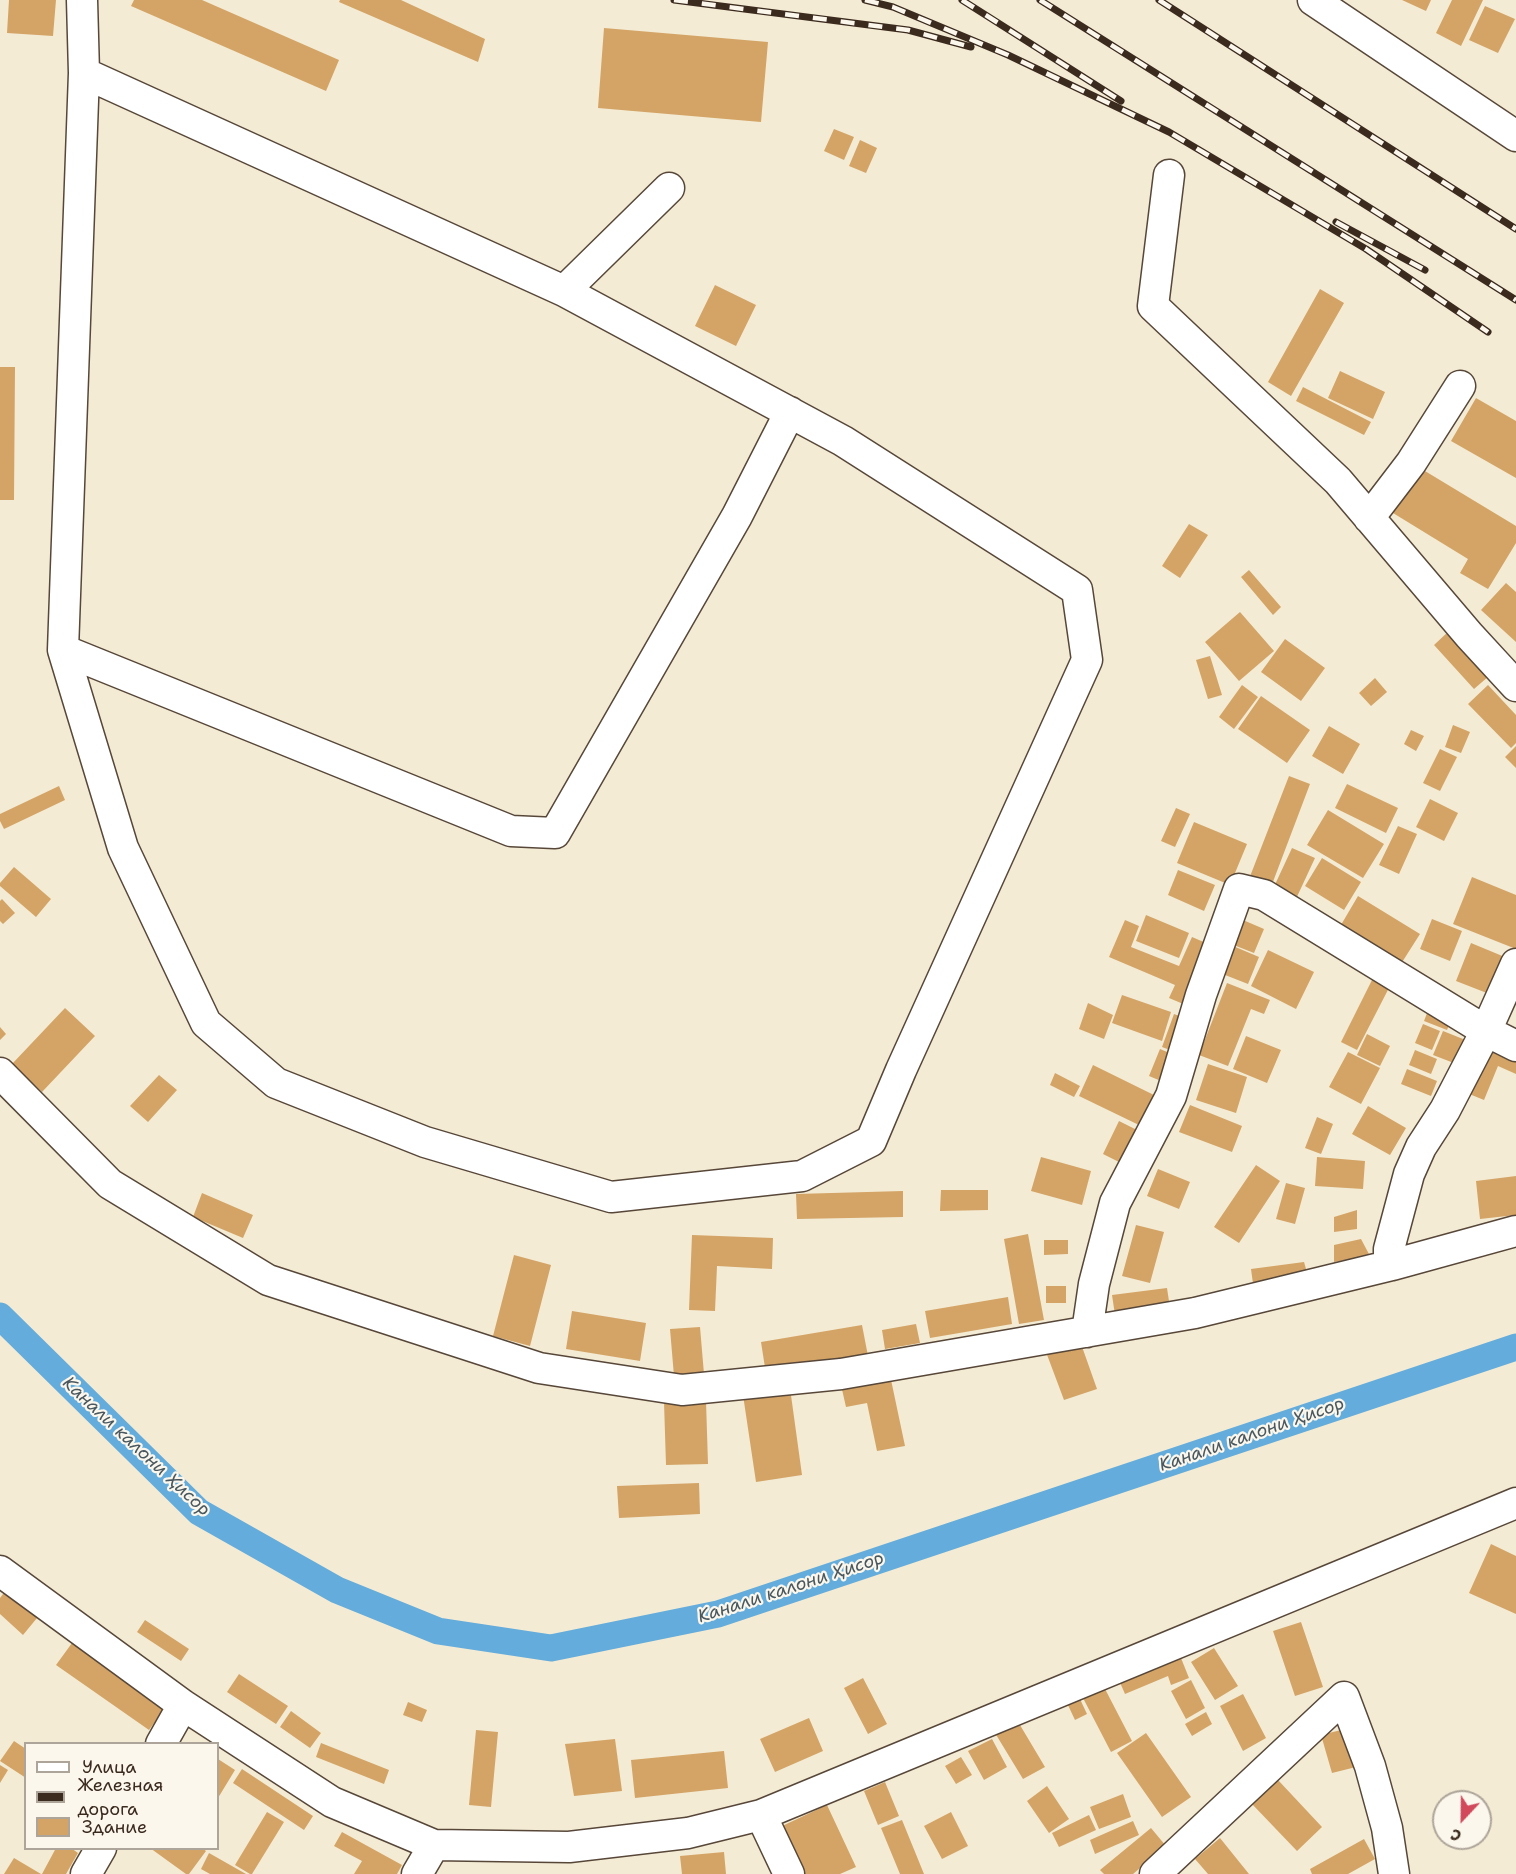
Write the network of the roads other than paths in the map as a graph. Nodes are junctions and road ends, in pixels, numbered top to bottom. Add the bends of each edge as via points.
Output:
1 (82, 0) edge
2 (1312, 0) edge
3 (84, 73) junction
4 (1516, 136) edge
5 (1169, 175) dead end
6 (669, 188) dead end
7 (564, 291) junction
8 (1460, 386) dead end
9 (790, 412) junction
10 (1369, 518) junction
11 (63, 650) junction
12 (1516, 686) edge
13 (1516, 964) edge
14 (1486, 1031) junction
15 (1516, 1046) edge
16 (0, 1073) edge
17 (1516, 1231) edge
18 (1392, 1265) junction
19 (1086, 1332) junction
20 (1516, 1503) edge
21 (0, 1571) edge
22 (183, 1705) junction
23 (162, 1742) edge
24 (761, 1815) junction
25 (434, 1845) junction
26 (100, 1850) edge
27 (86, 1874) edge
28 (417, 1874) edge
29 (789, 1874) edge
30 (1155, 1874) edge
31 (1394, 1874) edge

1 - 3 street
2 - 4 street
3 - 7 street
3 - 11 street
5 - 10 street via 1153,306 1338,481
6 - 7 street
7 - 9 street
8 - 10 street via 1411,463
9 - 11 street via 737,516 555,833 511,831
9 - 11 street via 843,441 1077,590 1086,660 871,1141 802,1176 611,1197 425,1142 276,1083 206,1023 123,848
10 - 12 street
13 - 14 street
14 - 15 street
14 - 18 street via 1409,1174 1389,1249
14 - 19 street via 1264,896 1239,889 1201,995 1171,1096 1115,1203
16 - 19 street via 110,1184 268,1280 539,1368 682,1390 841,1374
17 - 18 street
18 - 19 street via 1195,1313
20 - 24 street
21 - 22 street
22 - 23 street
22 - 25 street via 332,1802
24 - 25 street via 688,1833 569,1847
24 - 29 street
25 - 28 street
26 - 27 street
30 - 31 street via 1344,1697 1370,1766 1387,1828

